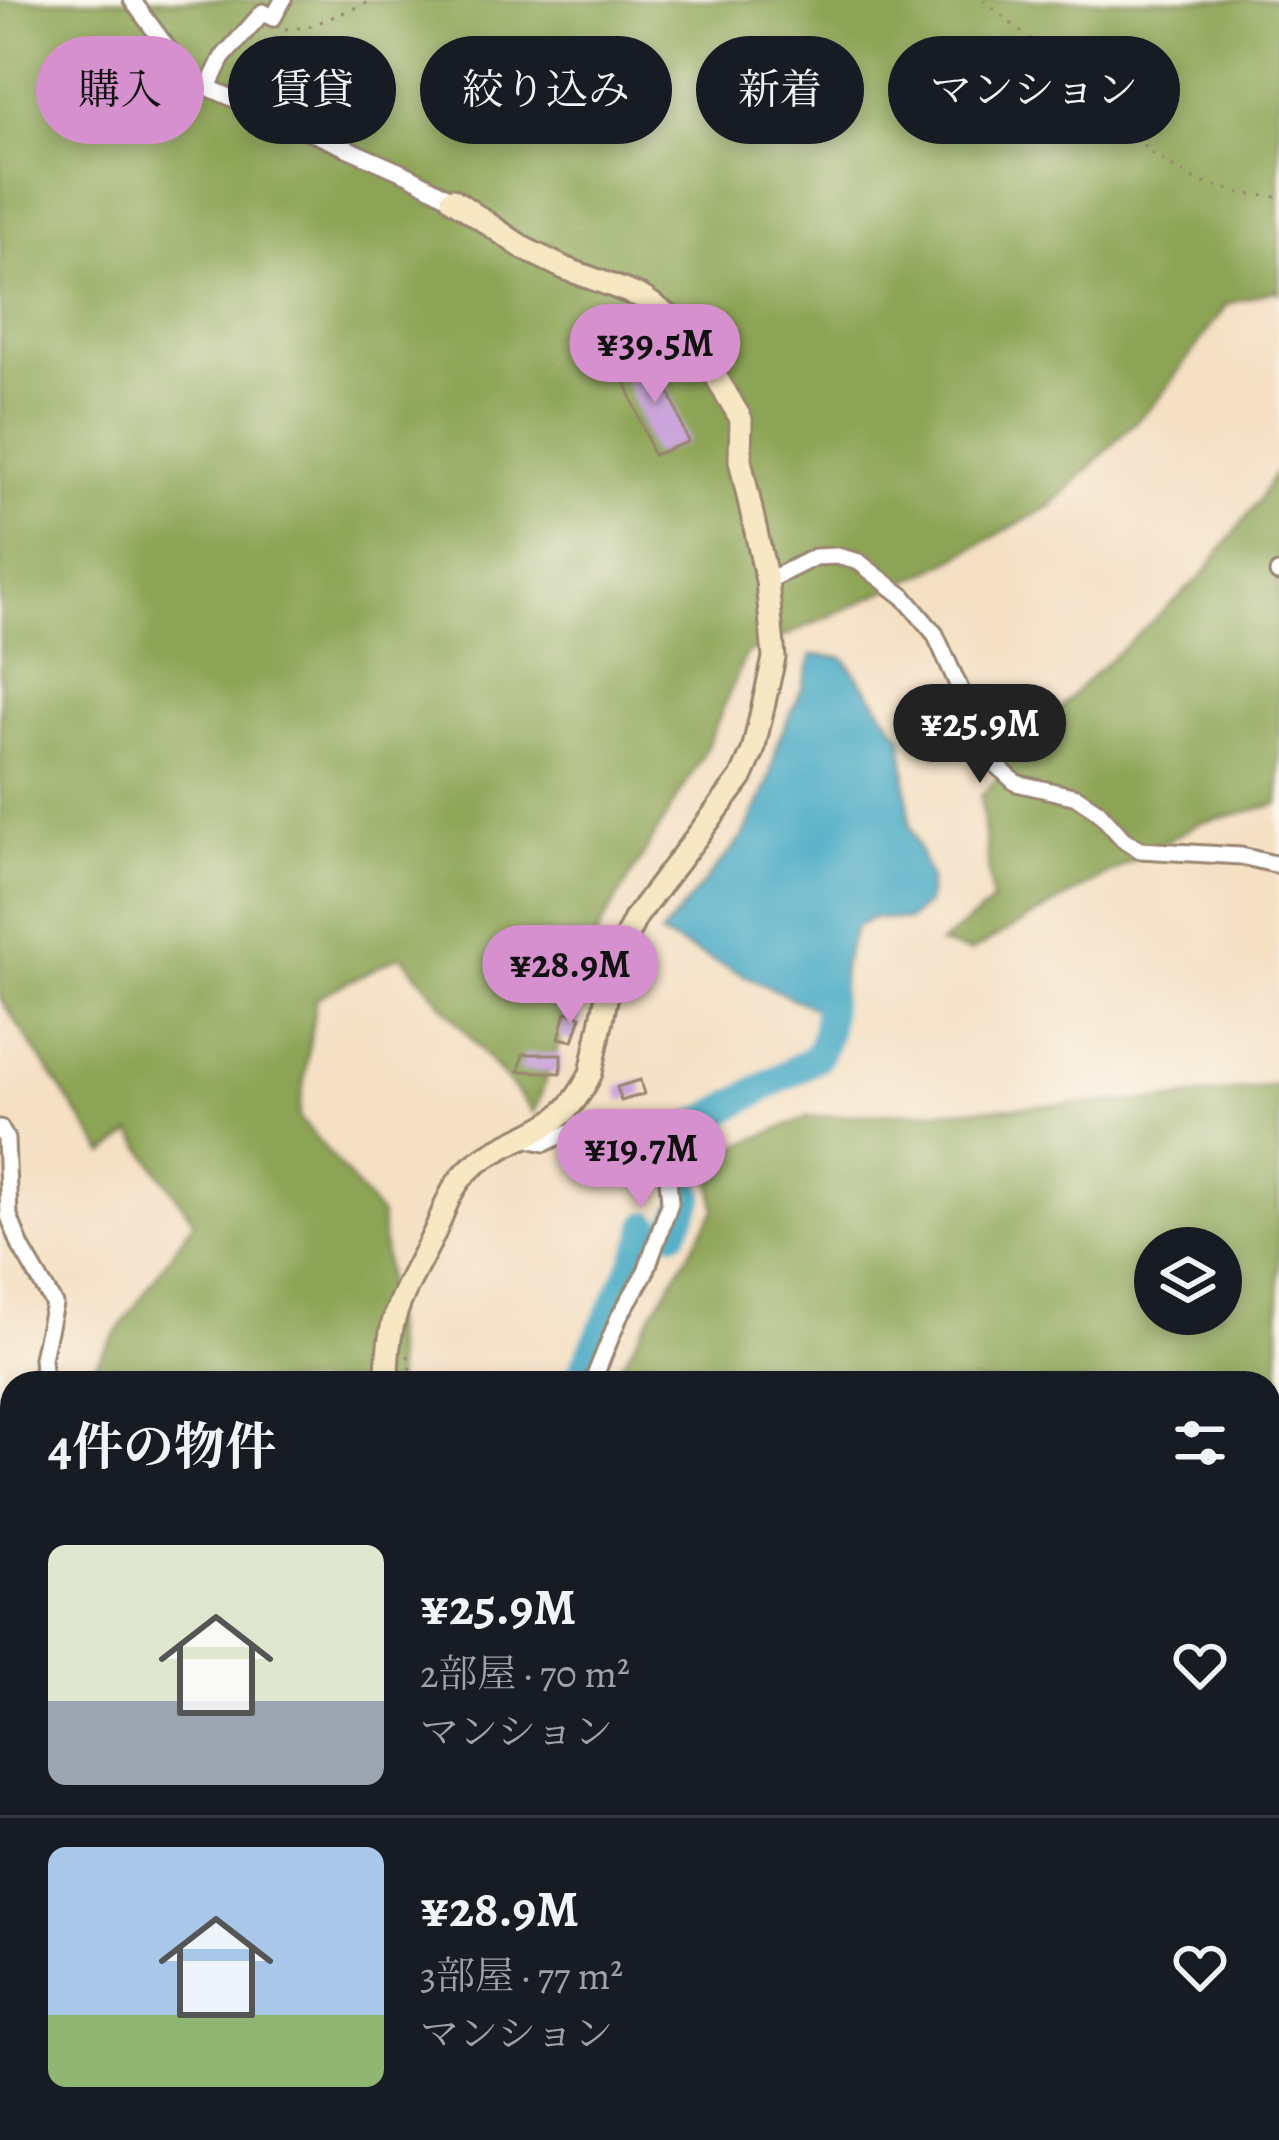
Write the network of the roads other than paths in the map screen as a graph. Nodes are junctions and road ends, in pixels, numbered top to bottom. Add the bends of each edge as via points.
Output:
1 (132, 0) edge
2 (283, 0) edge
3 (208, 87) junction
4 (452, 199) joint
5 (766, 581) junction
6 (1279, 865) edge
7 (0, 1128) edge
8 (524, 1138) junction
9 (43, 1371) edge
10 (387, 1371) edge
11 (597, 1371) edge

1 - 3 street via 190,80
2 - 3 street via 273,18 262,13 222,58
3 - 4 street
4 - 5 street via 525,249 642,297 678,322 741,418 740,460
5 - 6 street via 815,557 859,562 935,634 993,761 1016,783 1090,804 1140,850
5 - 8 street via 774,658 753,751 636,917 618,954 583,1090 553,1125
7 - 9 street via 9,1216 54,1304
8 - 10 street via 477,1163 442,1205 397,1303
8 - 11 street via 545,1143 567,1131 640,1130 671,1186 646,1271

